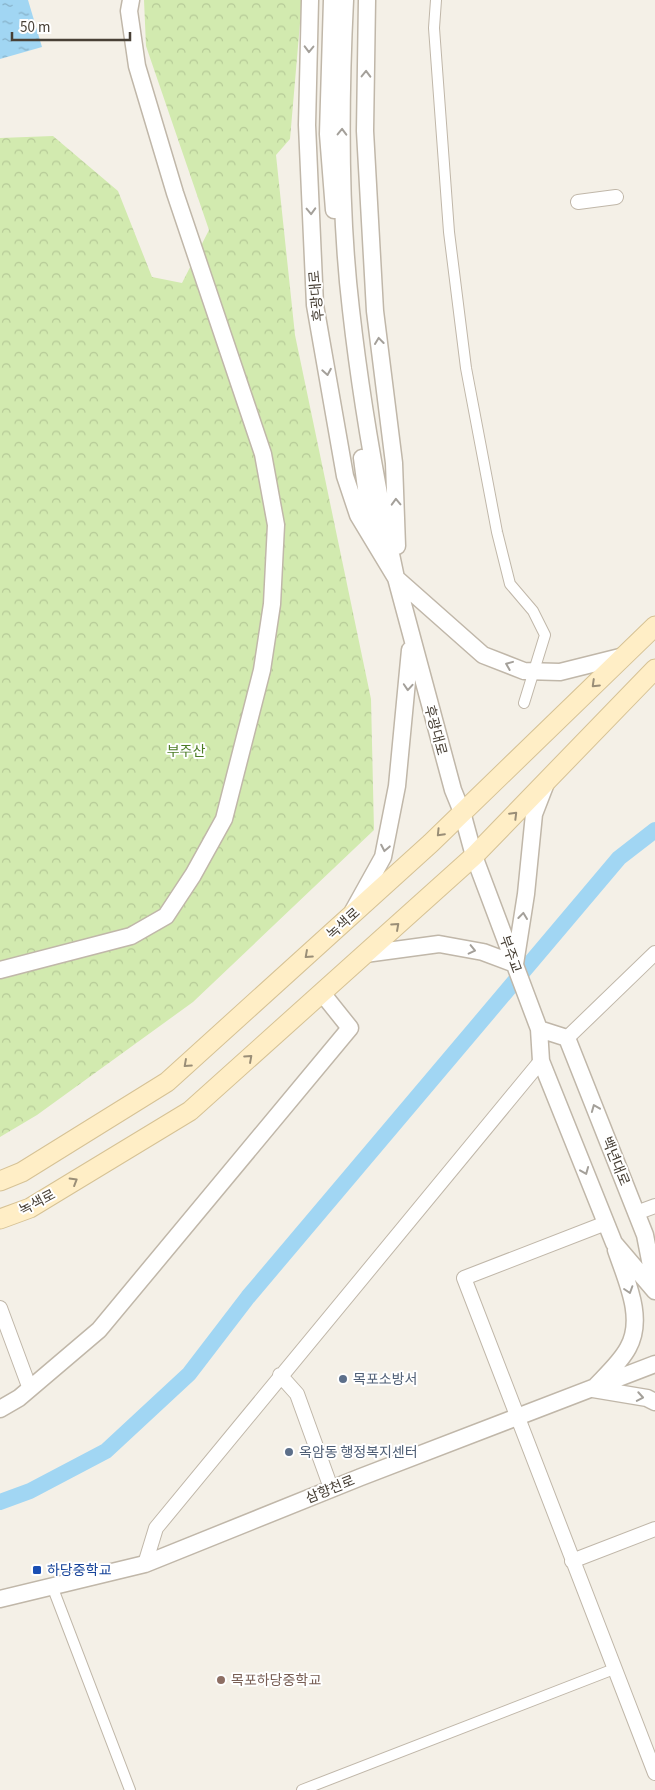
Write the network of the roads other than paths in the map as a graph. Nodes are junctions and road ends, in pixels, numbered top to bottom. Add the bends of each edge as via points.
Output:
1 (131, 0) edge
2 (310, 0) edge
3 (332, 0) edge
4 (345, 0) edge
5 (367, 0) edge
6 (436, 0) edge
7 (616, 198) dead end
8 (578, 202) dead end
9 (396, 578) junction
10 (655, 626) edge
11 (411, 638) junction
12 (624, 656) junction
13 (655, 669) edge
14 (533, 671) junction
15 (524, 703) dead end
16 (546, 783) junction
17 (462, 812) junction
18 (474, 856) junction
19 (483, 879) joint
20 (349, 917) junction
21 (655, 953) edge
22 (366, 954) junction
23 (515, 964) junction
24 (0, 970) edge
25 (322, 994) junction
26 (539, 1028) junction
27 (567, 1038) junction
28 (541, 1061) junction
29 (0, 1181) edge
30 (655, 1206) edge
31 (636, 1213) junction
32 (0, 1220) edge
33 (606, 1223) junction
34 (645, 1235) junction
35 (614, 1243) junction
36 (655, 1249) edge
37 (655, 1286) edge
38 (655, 1291) edge
39 (0, 1308) edge
40 (5, 1336) edge
41 (655, 1364) edge
42 (280, 1375) junction
43 (30, 1389) junction
44 (593, 1390) junction
45 (655, 1402) edge
46 (0, 1408) edge
47 (516, 1418) junction
48 (332, 1488) junction
49 (655, 1529) edge
50 (572, 1561) junction
51 (144, 1564) junction
52 (52, 1586) junction
53 (0, 1599) edge
54 (614, 1669) junction
55 (655, 1773) edge
56 (130, 1790) edge
57 (302, 1790) edge

1 - 24 street via 129,11 137,66 175,193 263,454 276,525 272,604 262,670 224,819 166,916 132,936
2 -> 9 street, 후광대로 via 307,125 315,305 345,476 358,515
3 - 9 street, 후광대로 via 328,134 340,309 369,510
9 -> 4 street, 후광대로 via 380,498 351,309 341,152
9 -> 5 street, 후광대로 via 394,464 375,311 365,131
6 - 14 street via 434,28 449,232 466,368 510,584 532,611 544,635
7 - 8 street
9 - 11 street, 후광대로
14 -> 9 street via 524,671 483,655
10 - 12 main road, 녹색로
11 - 17 street, 후광대로 via 451,784
11 -> 20 street via 397,786 383,856
12 - 14 street via 560,672
12 -> 17 main road, 녹색로
13 - 16 main road, 녹색로
14 - 15 street
18 -> 16 main road, 녹색로
23 -> 16 street via 534,814
17 - 18 street, 후광대로
17 -> 20 main road, 녹색로
18 - 19 street, 후광대로
22 -> 18 main road, 녹색로
19 - 23 street, 부주교
20 -> 29 main road, 녹색로 via 168,1082 22,1172
21 - 27 street
22 -> 23 street via 428,945 458,946
22 - 25 main road, 녹색로
23 - 26 street, 부주교
32 -> 25 main road, 녹색로 via 30,1208 190,1111
25 - 43 street via 350,1028 99,1330
26 - 27 street
26 - 28 street, 부주교
31 -> 27 street, 백년대로
28 -> 33 street
28 - 42 street
30 - 31 street
31 - 34 street, 백년대로
33 - 35 street
33 - 47 street via 464,1278
34 - 36 street
34 - 37 street, 백년대로
35 - 38 street
35 -> 44 street via 635,1313 633,1335 628,1349
39 - 40 street
40 - 43 street
41 - 44 street, 삼향천로
42 - 48 street via 297,1394
42 - 51 street via 156,1528
43 - 46 street
44 -> 45 street via 648,1398
44 - 47 street, 삼향천로
47 - 48 street, 삼향천로
47 - 50 street
48 - 51 street, 삼향천로
49 - 50 street
50 - 54 street
51 - 52 street, 삼향천로
52 - 53 street, 삼향천로
52 - 56 street
54 - 55 street
54 - 57 street

